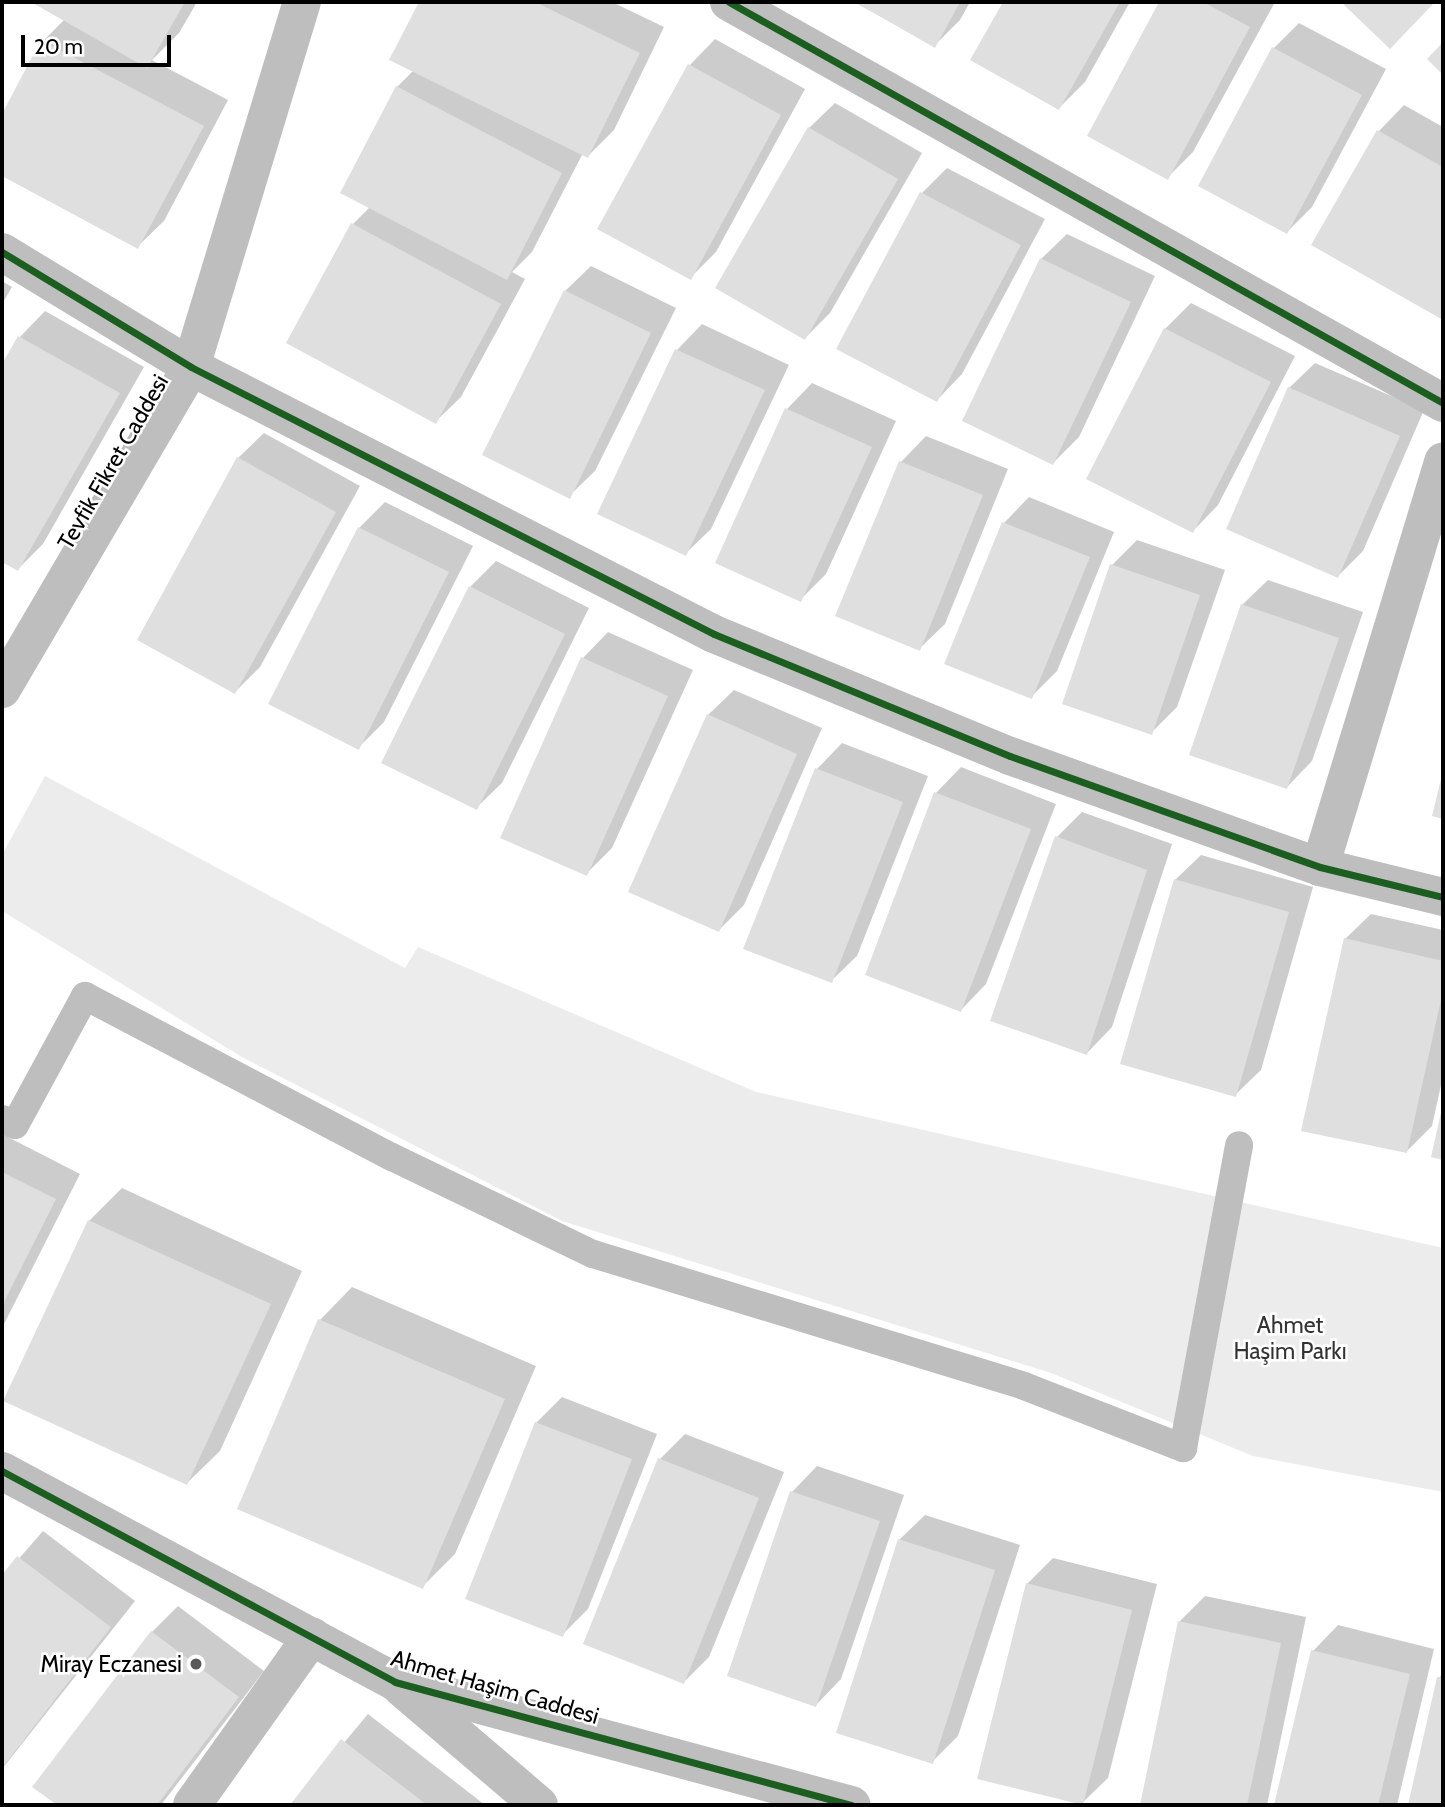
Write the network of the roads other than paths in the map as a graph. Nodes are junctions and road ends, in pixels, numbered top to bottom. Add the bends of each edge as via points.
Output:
1 (302, 2) edge
2 (729, 2) edge
3 (2, 252) edge
4 (191, 366) junction
5 (1443, 404) edge
6 (1443, 461) edge
7 (2, 689) edge
8 (1320, 867) junction
9 (1443, 897) edge
10 (2, 1119) edge
11 (1239, 1145) dead end
12 (2, 1471) edge
13 (312, 1636) junction
14 (395, 1682) junction
15 (192, 1805) edge
16 (538, 1805) edge
17 (852, 1805) edge

1 - 4 street, Tevfik Fikret Caddesi
2 - 5 street
3 - 4 street
4 - 7 street, Tevfik Fikret Caddesi
4 - 8 street via 715,634 1010,756
6 - 8 street
8 - 9 street
10 - 11 lane via 15,1125 85,996 392,1157 593,1254 1024,1386 1183,1448
12 - 13 street, Ahmet Haşim Caddesi
13 - 14 street, Ahmet Haşim Caddesi
13 - 15 street
14 - 16 street
14 - 17 street, Ahmet Haşim Caddesi

